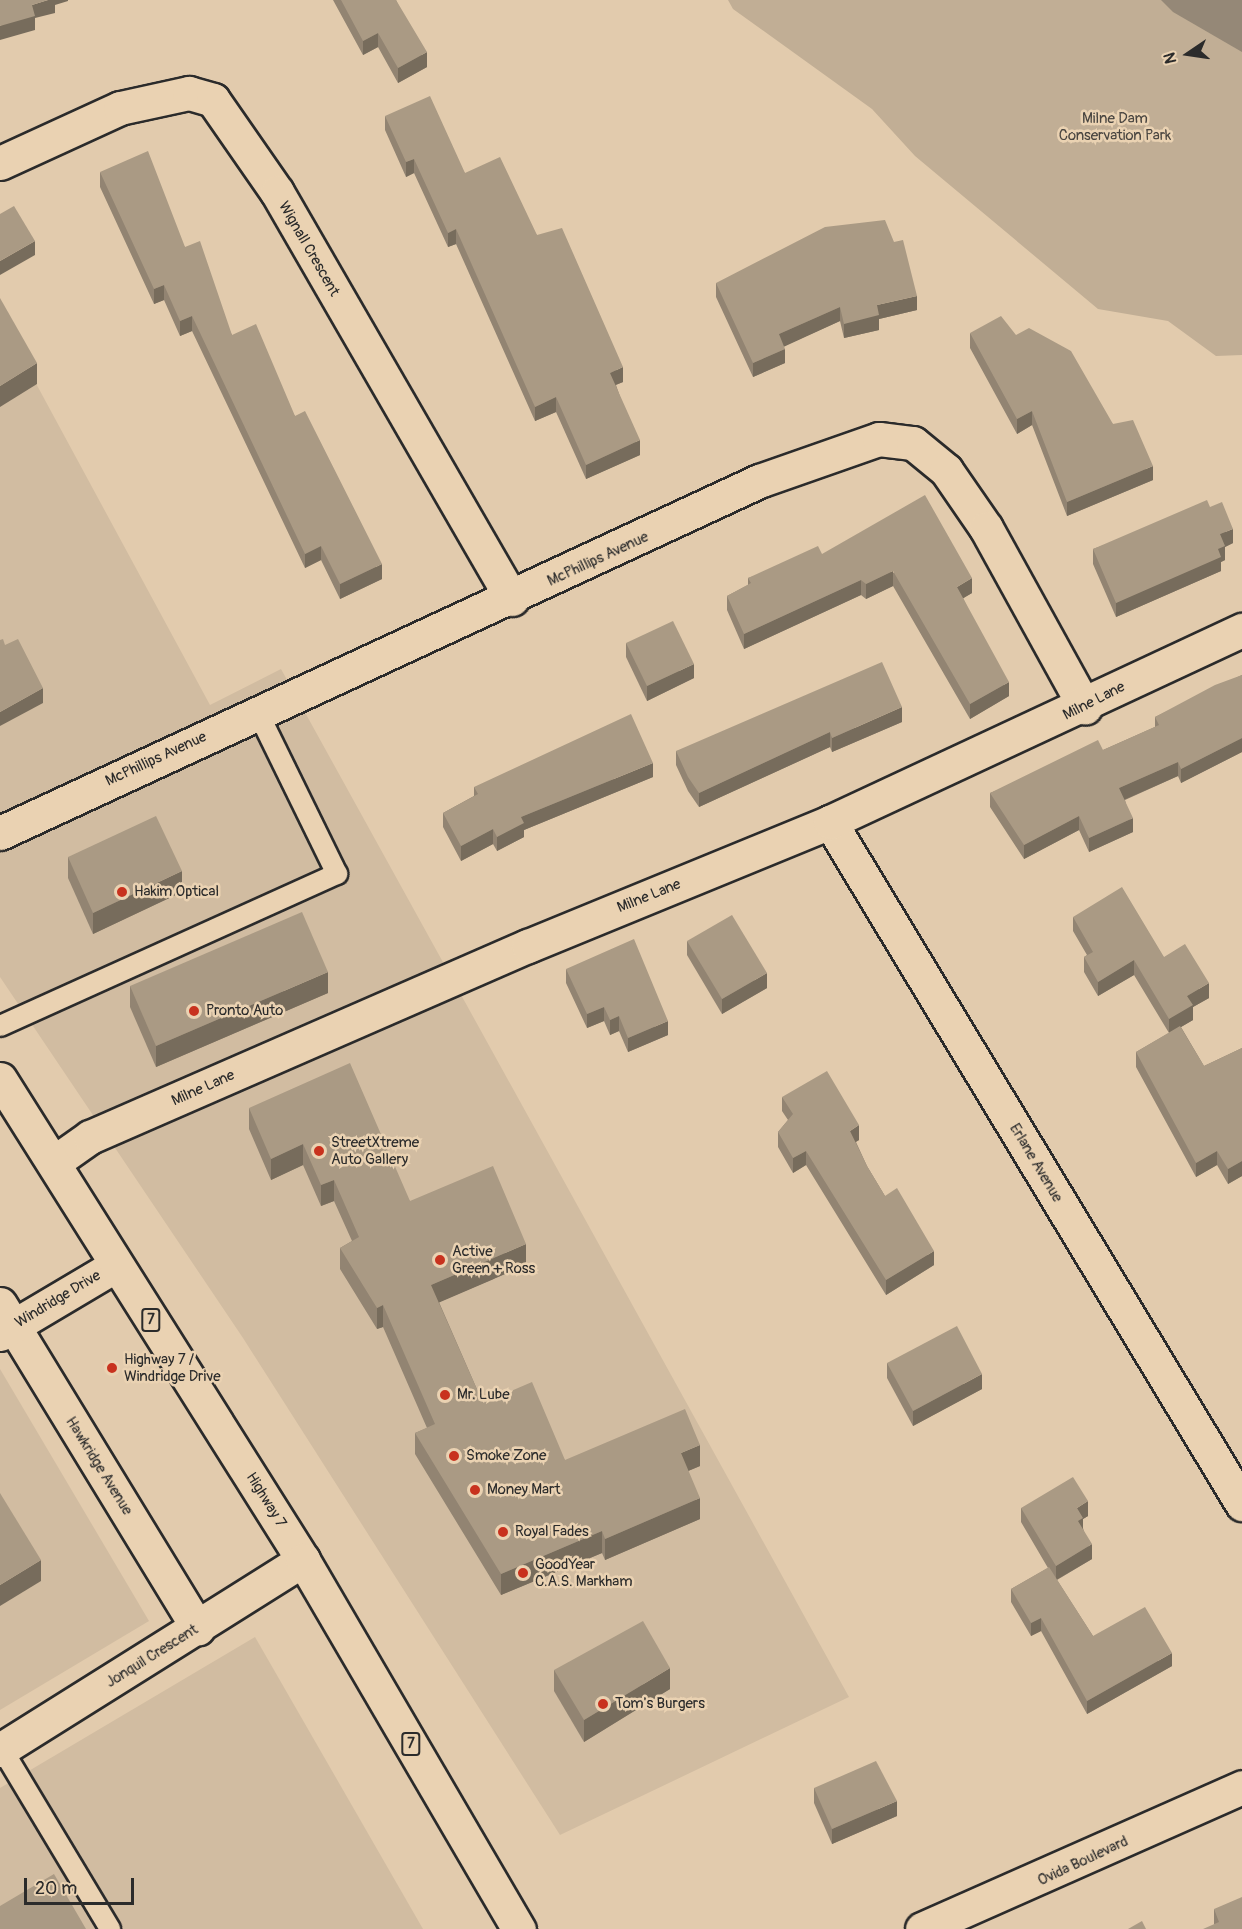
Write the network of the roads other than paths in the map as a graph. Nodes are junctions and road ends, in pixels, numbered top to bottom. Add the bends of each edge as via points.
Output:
1 (0, 163) edge
2 (512, 599) junction
3 (1242, 630) edge
4 (1084, 707) junction
5 (258, 713) junction
6 (830, 822) junction
7 (0, 832) edge
8 (0, 1026) edge
9 (0, 1079) edge
10 (56, 1161) junction
11 (116, 1265) junction
12 (4, 1321) edge
13 (1242, 1504) edge
14 (303, 1560) junction
15 (198, 1628) junction
16 (1, 1750) edge
17 (1242, 1787) edge
18 (110, 1929) edge
19 (519, 1929) edge
20 (922, 1929) edge

1 - 2 street, Wignall Crescent via 120,108 189,93 213,100 277,192
2 - 4 street, McPhillips Avenue via 759,481 879,439 913,443 946,470 986,528
2 - 5 street, McPhillips Avenue
3 - 4 street, Milne Lane
4 - 6 street, Milne Lane
5 - 7 street, McPhillips Avenue
5 - 8 lane via 337,874
6 - 10 street, Milne Lane via 528,946 100,1133
6 - 13 street, Erlane Avenue
9 - 10 street, Highway 7 / 7
10 - 11 street, Highway 7 / 7
11 - 12 street, Windridge Drive
11 - 14 street, Highway 7 / 7
12 - 15 street, Hawkridge Avenue
14 - 15 street, Jonquil Crescent
14 - 19 street, Highway 7 / 7
15 - 16 street, Jonquil Crescent
16 - 18 lane
17 - 20 street, Ovida Boulevard

